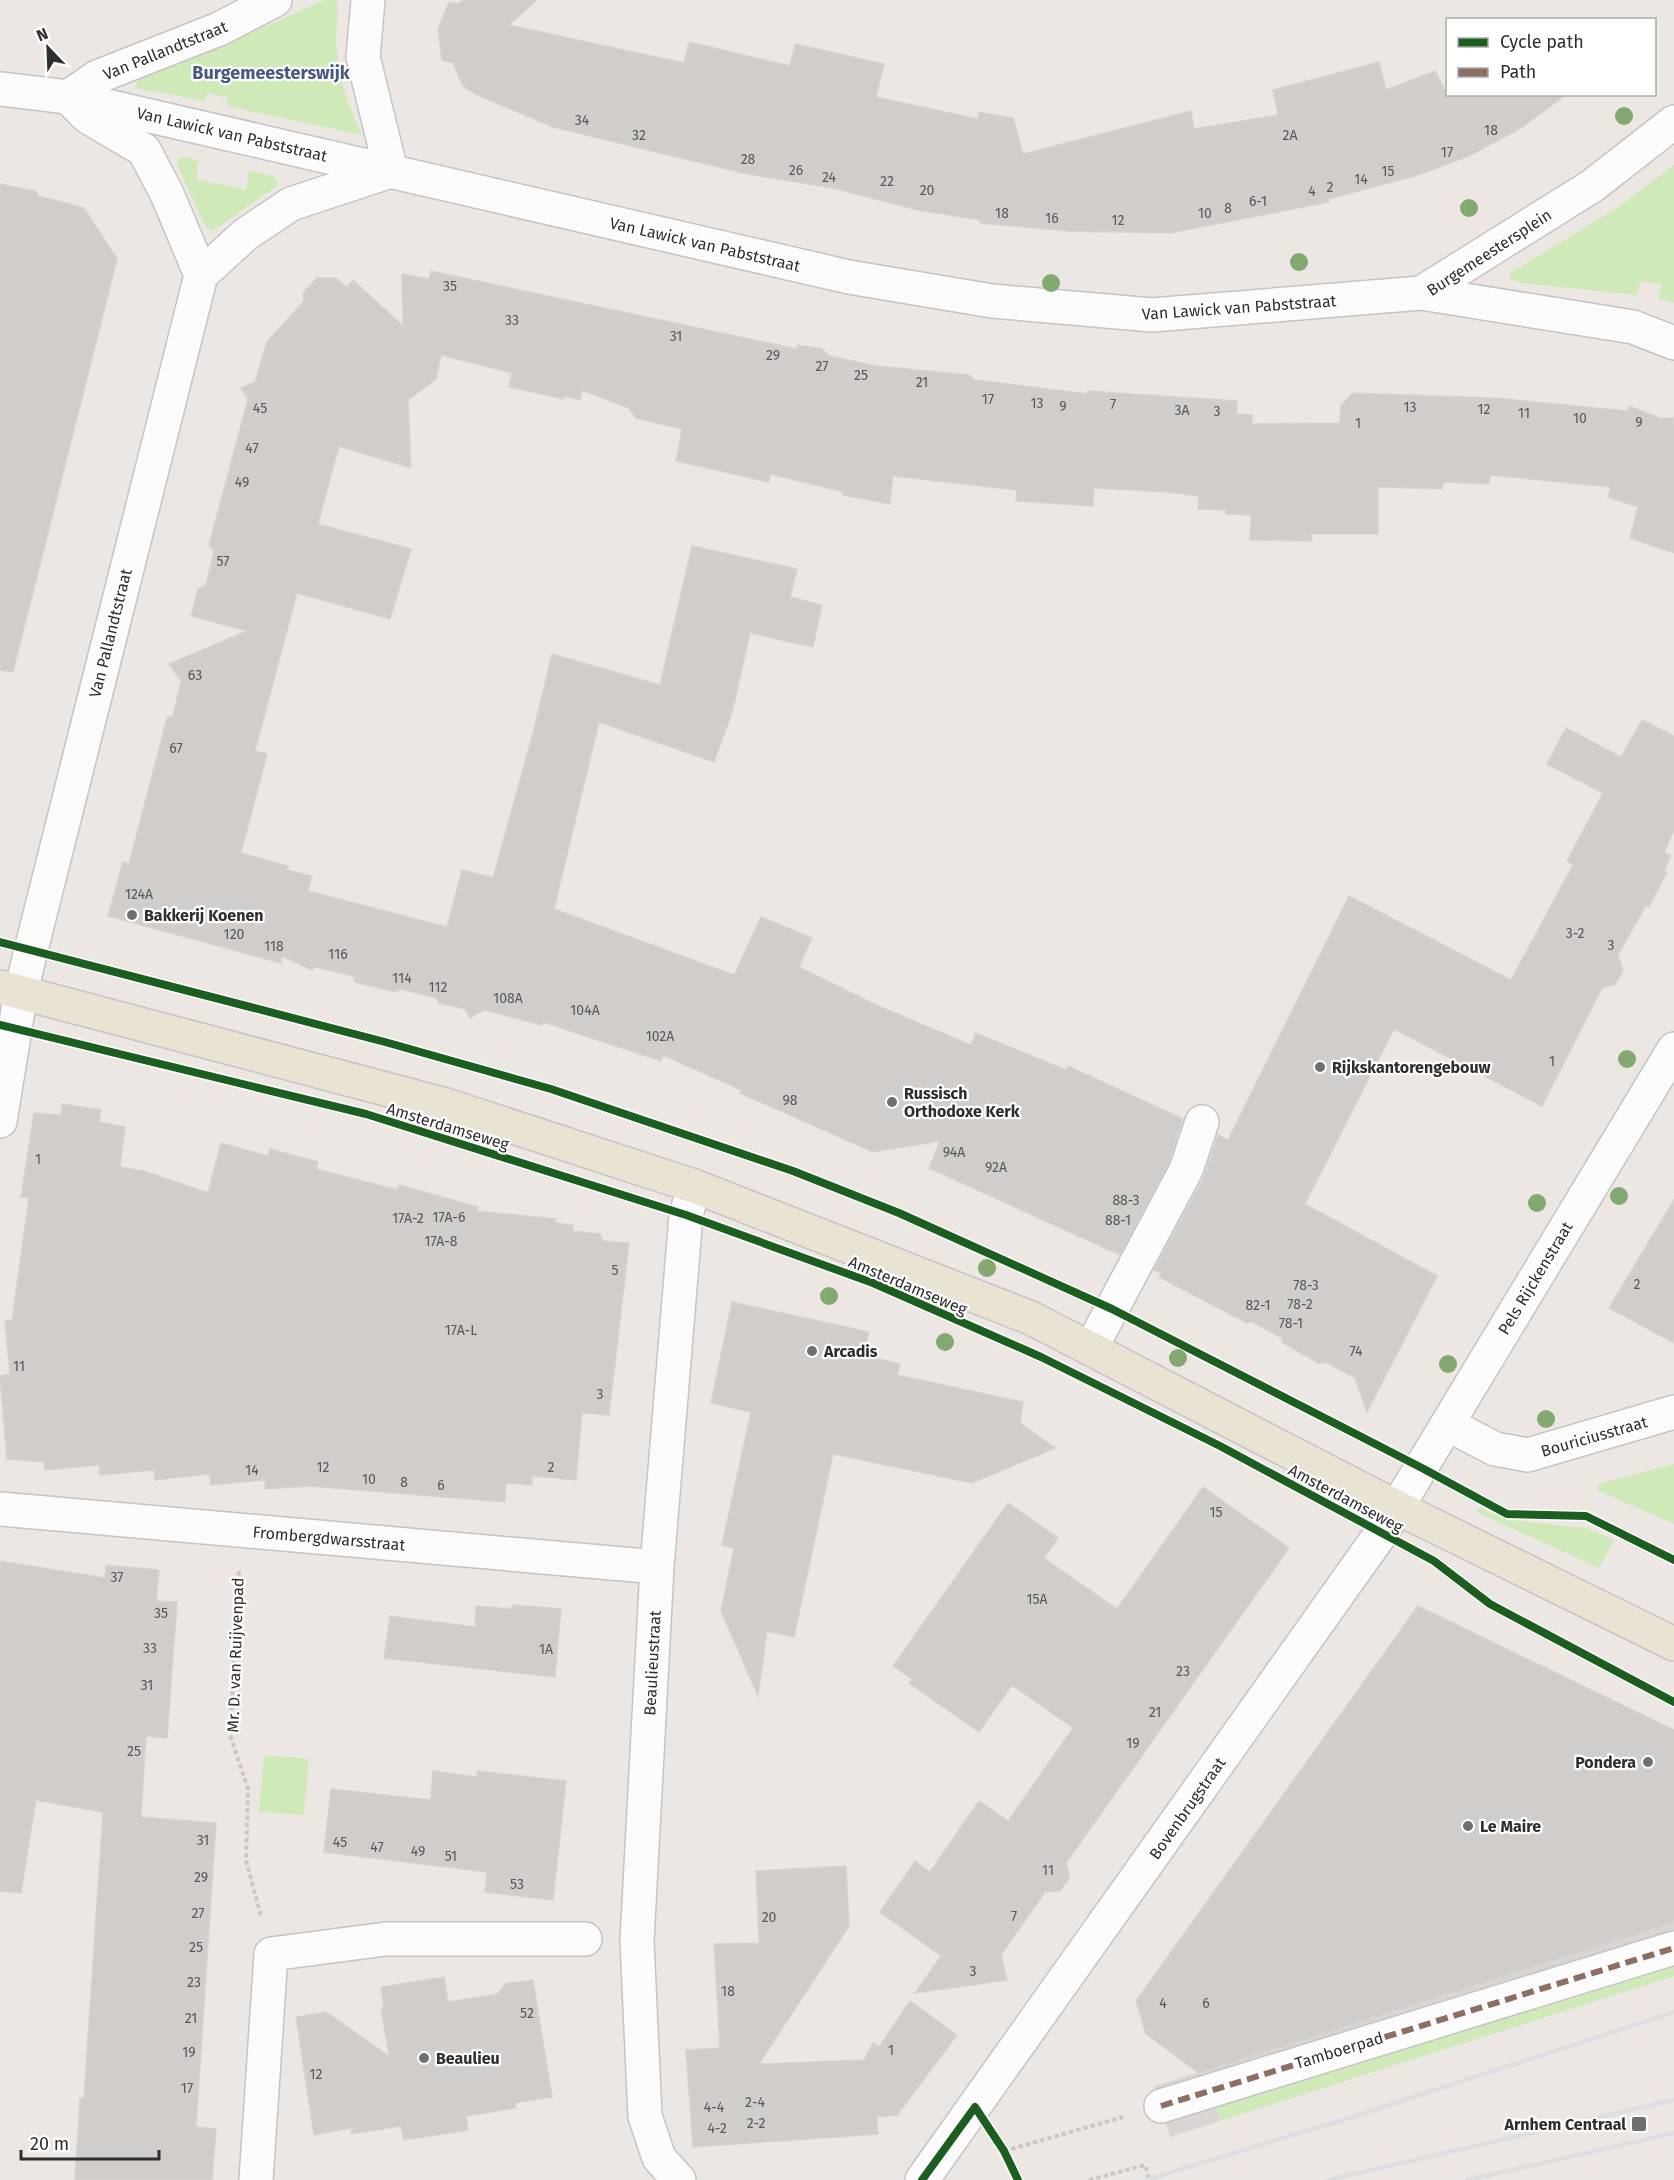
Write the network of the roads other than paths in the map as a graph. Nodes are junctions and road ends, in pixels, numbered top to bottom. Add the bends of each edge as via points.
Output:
1 (275, 0) edge
2 (368, 0) edge
3 (0, 89) edge
4 (68, 97) junction
5 (1674, 122) edge
6 (391, 171) junction
7 (201, 275) junction
8 (1421, 293) junction
9 (1674, 343) edge
10 (10, 990) edge
11 (1674, 1049) edge
12 (0, 1121) edge
13 (1202, 1122) dead end
14 (694, 1185) junction
15 (1091, 1348) junction
16 (1674, 1412) edge
17 (1449, 1425) junction
18 (1398, 1508) junction
19 (0, 1509) edge
20 (657, 1567) junction
21 (1665, 1638) edge
22 (585, 1939) dead end
23 (1674, 1948) edge
24 (1161, 2106) road end
25 (256, 2180) edge
26 (679, 2180) edge
27 (922, 2180) edge

1 - 4 street, Van Pallandtstraat via 219,29 97,77
2 - 6 street via 363,57
3 - 4 street, Van Lawick van Pabststraat
4 - 6 street, Van Lawick van Pabststraat
4 - 7 street via 88,117 144,150
5 - 8 street, Burgemeestersplein via 1592,186
6 - 7 street via 291,204 246,234
6 - 8 street, Van Lawick van Pabststraat via 849,277 992,301 1152,315
7 - 10 street, Van Pallandtstraat
8 - 9 street, Burgemeestersplein via 1633,327
10 - 12 street, Van Pallandtstraat
10 - 14 main road, Amsterdamseweg via 446,1106
11 - 17 street, Pels Rijckenstraat
13 - 15 street via 1186,1170
14 - 15 main road, Amsterdamseweg via 1031,1318
14 - 20 street, Beaulieustraat via 686,1215
15 - 18 main road, Amsterdamseweg
16 - 17 street, Bouriciusstraat via 1528,1455 1495,1449
17 - 18 street, Pels Rijckenstraat
18 - 21 main road, Amsterdamseweg
18 - 27 street, Bovenbrugstraat
19 - 20 street, Frombergdwarsstraat
20 - 26 street, Beaulieustraat via 637,1941 645,2116 659,2158
22 - 25 street via 386,1940 271,1954
23 - 24 street, Tamboerpad

